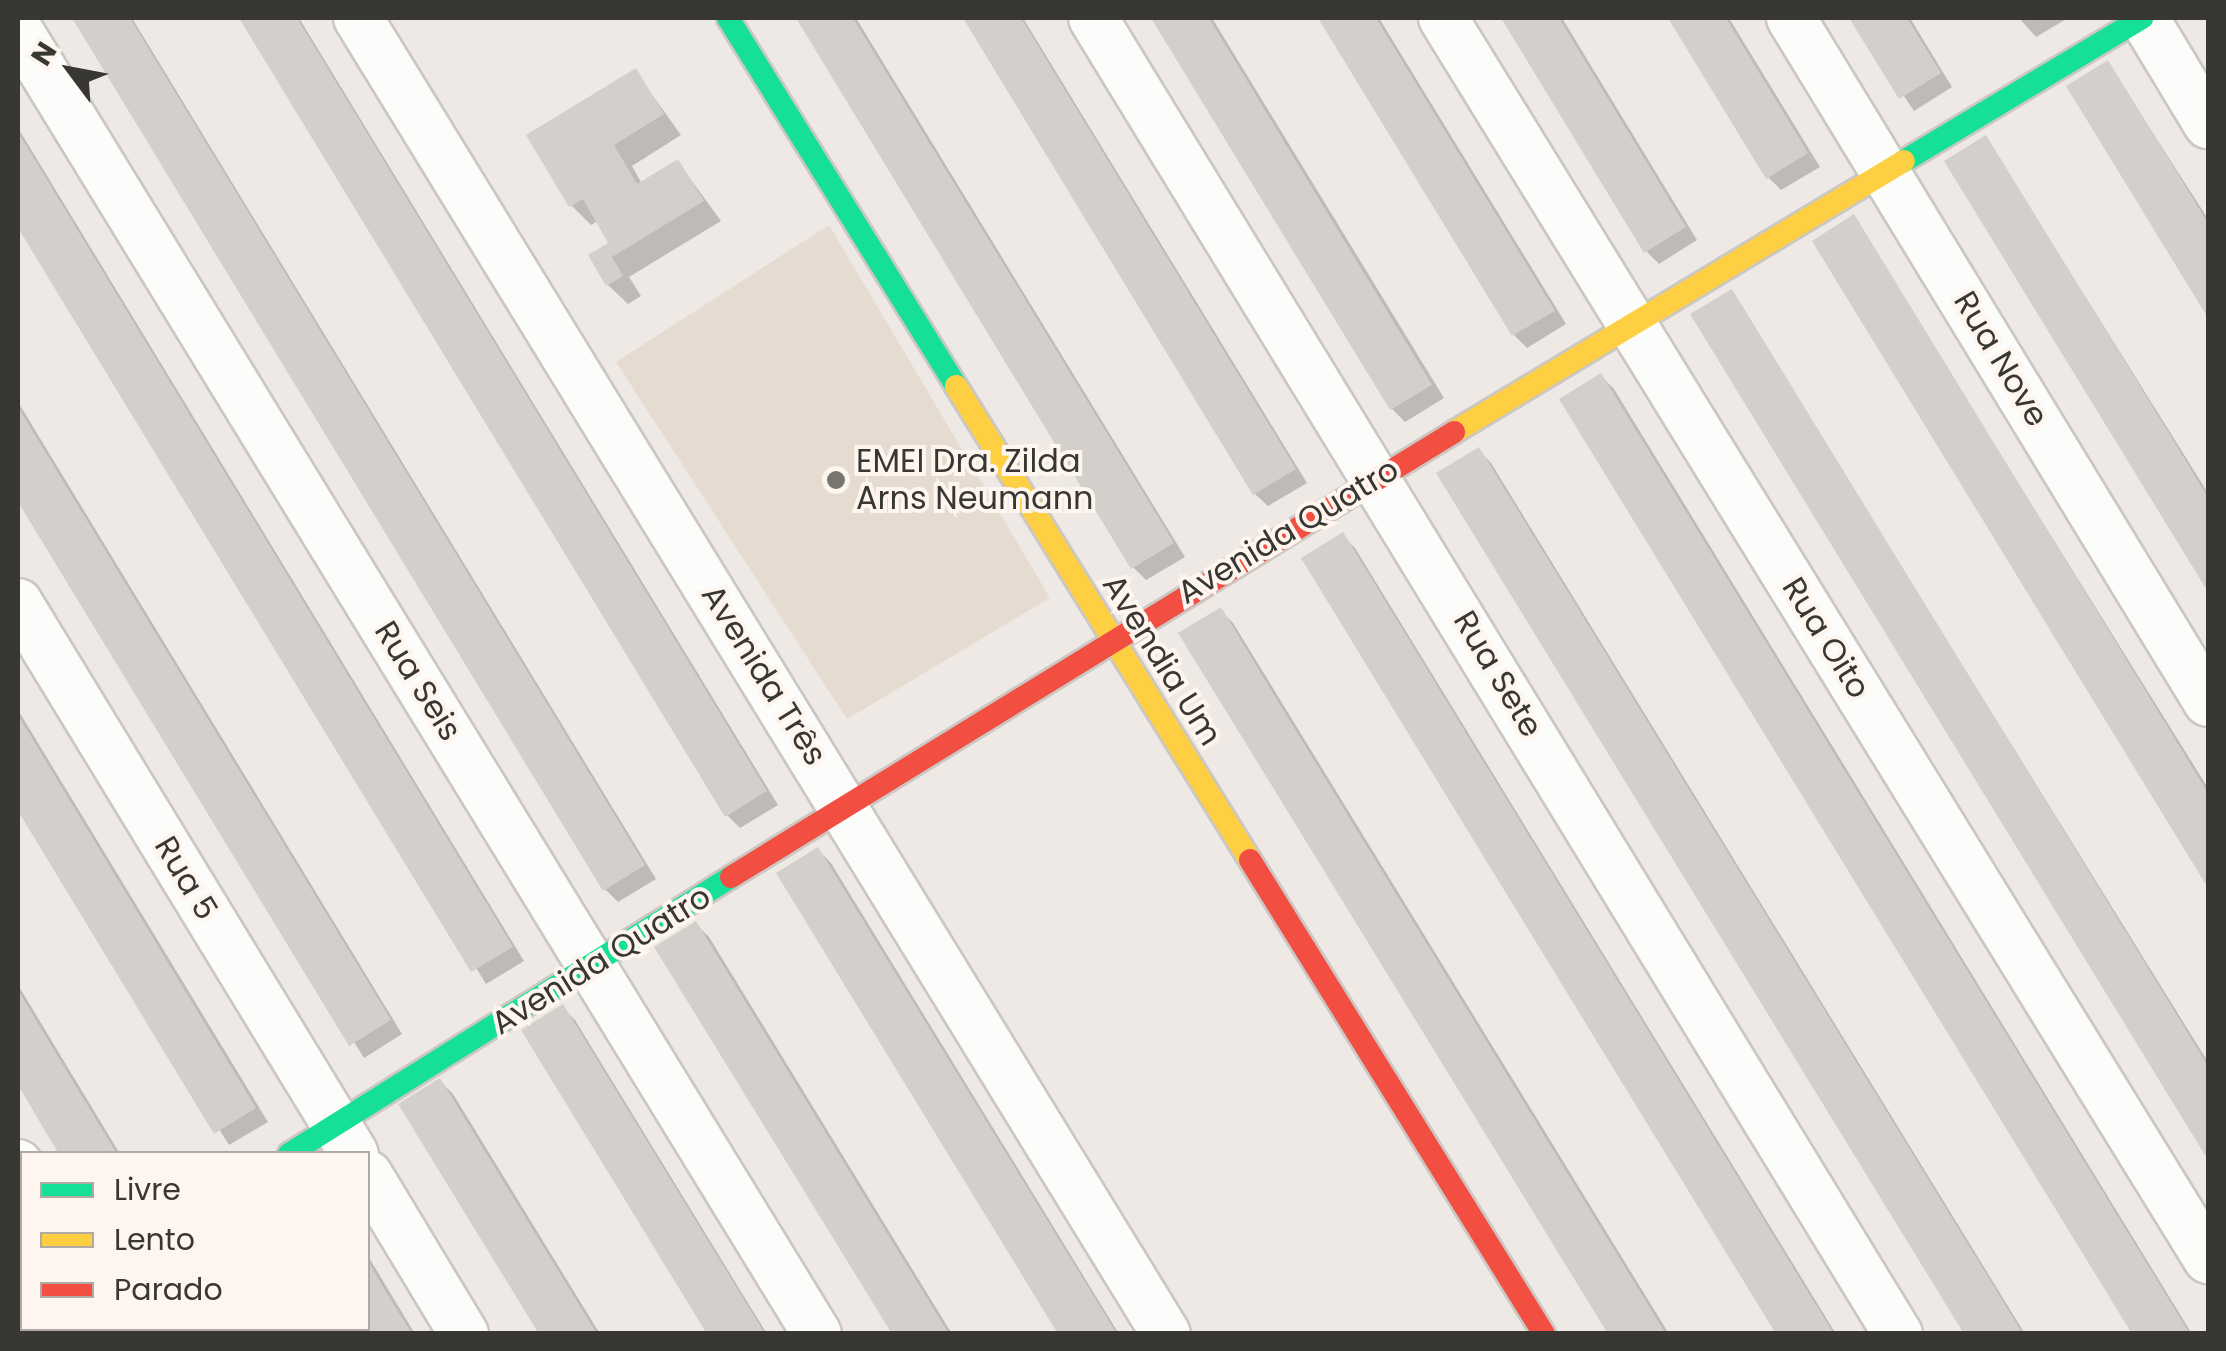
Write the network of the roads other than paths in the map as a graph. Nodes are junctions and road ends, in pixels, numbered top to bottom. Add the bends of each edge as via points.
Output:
1 (358, 18) edge
2 (728, 18) edge
3 (1093, 18) edge
4 (1443, 18) edge
5 (1791, 18) edge
6 (2143, 18) edge
7 (18, 30) edge
8 (2208, 124) edge
9 (1884, 167) junction
10 (1632, 323) junction
11 (1378, 477) junction
12 (18, 603) edge
13 (1110, 639) junction
14 (2208, 702) edge
15 (846, 808) junction
16 (592, 965) junction
17 (345, 1139) edge
18 (300, 1151) edge
19 (370, 1178) edge
20 (2208, 1260) edge
21 (464, 1334) edge
22 (816, 1334) edge
23 (1166, 1334) edge
24 (1544, 1334) edge
25 (1898, 1334) edge

1 - 15 street, Avenida Três
2 - 13 street, Avendia Um
3 - 11 street, Rua Sete
4 - 10 street, Rua Oito
5 - 9 street, Rua Nove
6 - 8 street
6 - 9 street, Avenida Quatro
7 - 16 street, Rua Seis
9 - 10 street, Avenida Quatro
9 - 14 street, Rua Nove
10 - 11 street, Avenida Quatro
10 - 20 street, Rua Oito
11 - 13 street, Avenida Quatro
11 - 25 street, Rua Sete
12 - 17 street, Rua 5
13 - 15 street, Avenida Quatro
13 - 24 street, Avendia Um
15 - 16 street, Avenida Quatro
15 - 23 street, Avenida Três
16 - 17 street, Avenida Quatro
16 - 22 street, Rua Seis
17 - 18 street, Avenida Quatro
19 - 21 street

